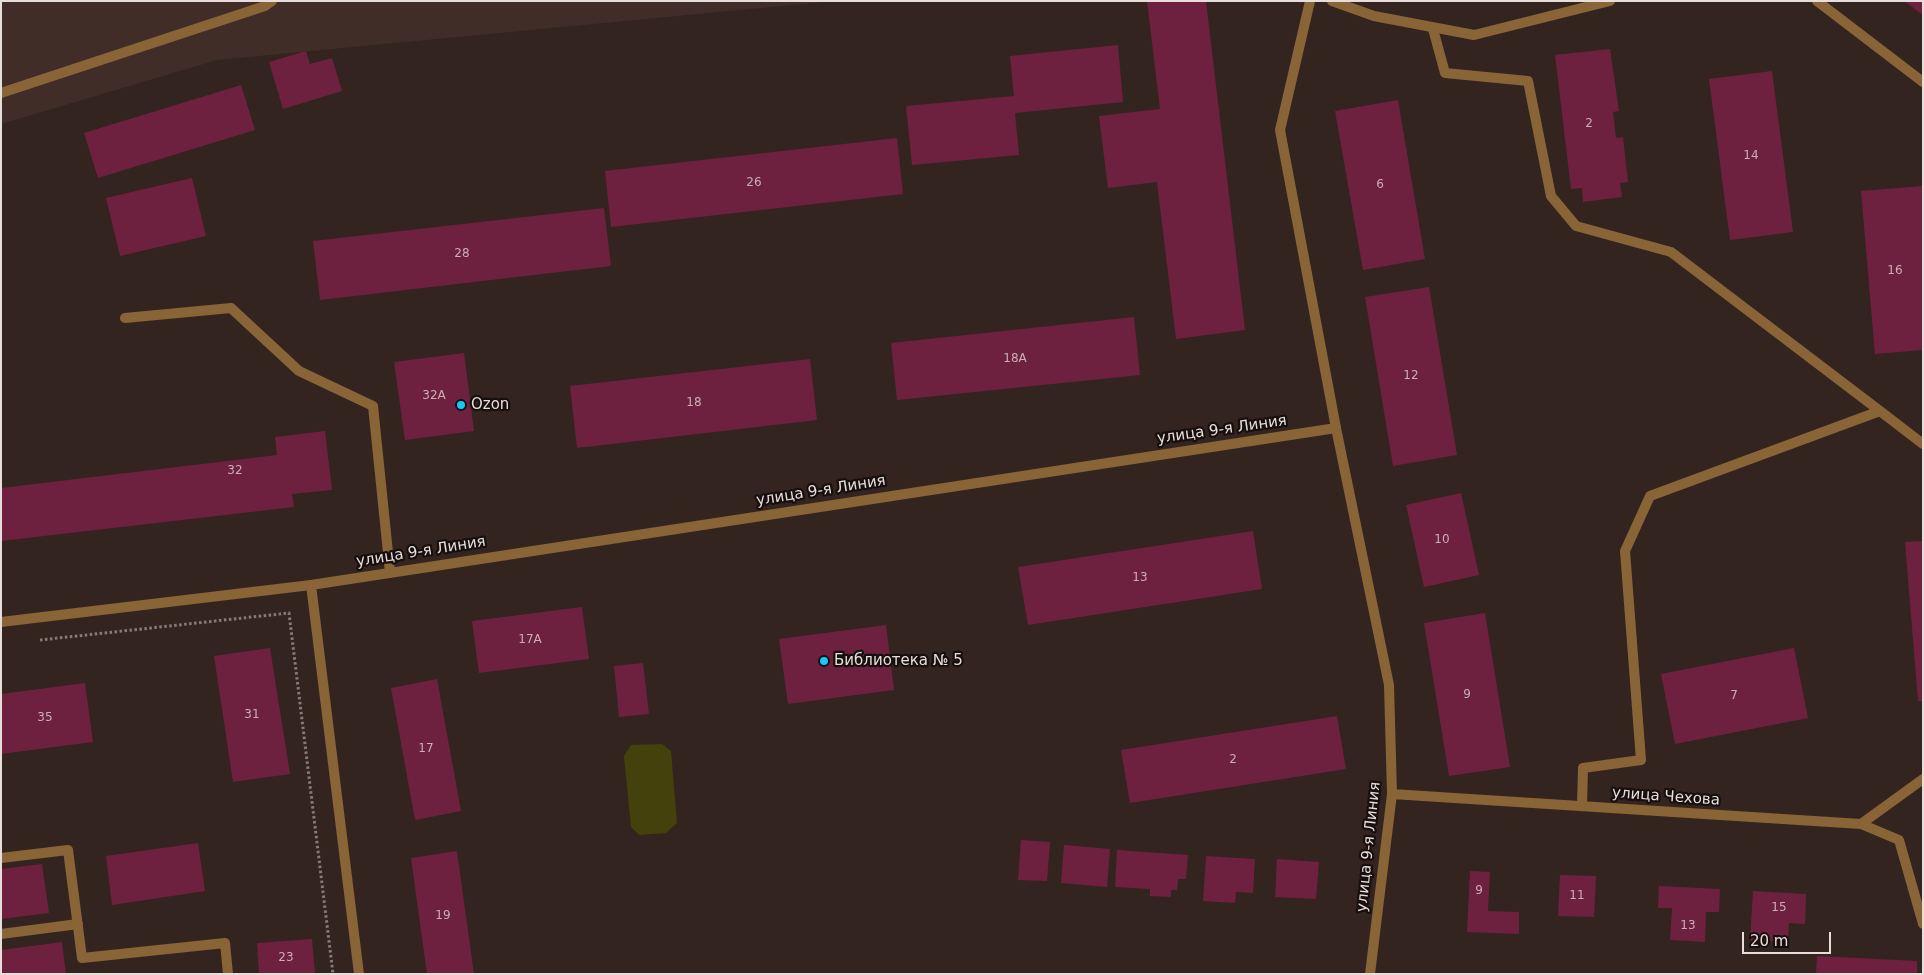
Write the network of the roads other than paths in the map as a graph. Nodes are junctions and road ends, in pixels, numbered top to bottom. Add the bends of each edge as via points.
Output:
1 (272, 1) edge
2 (1310, 1) edge
3 (1332, 1) edge
4 (1610, 1) edge
5 (1816, 1) edge
6 (1433, 29) junction
7 (1923, 82) edge
8 (1, 93) edge
9 (124, 318) dead end
10 (1880, 411) junction
11 (1336, 428) junction
12 (1923, 444) edge
13 (390, 572) junction
14 (311, 585) junction
15 (1, 622) edge
16 (1923, 779) edge
17 (1392, 794) junction
18 (1582, 806) junction
19 (1861, 824) junction
20 (1, 858) edge
21 (78, 924) junction
22 (1923, 924) edge
23 (1, 934) edge
24 (228, 974) edge
25 (359, 974) edge
26 (1370, 974) edge

1 - 8 street
2 - 11 street, улица 9-я Линия via 1280,130
3 - 6 street via 1374,16
4 - 6 street via 1474,35
5 - 7 street
6 - 10 street via 1445,73 1528,81 1551,196 1576,226 1671,252
9 - 13 street via 231,308 299,371 372,406
10 - 12 street
10 - 18 street via 1650,496 1625,551 1641,760 1583,768
11 - 13 street, улица 9-я Линия
11 - 17 street, улица 9-я Линия via 1389,685
13 - 14 street, улица 9-я Линия
14 - 15 street, улица 9-я Линия
14 - 25 street
16 - 19 street
17 - 18 street, улица Чехова
17 - 26 street, улица 9-я Линия
18 - 19 street, улица Чехова
19 - 22 street, улица Чехова via 1899,840
20 - 21 street via 68,850
21 - 23 street
21 - 24 street via 82,958 225,943

